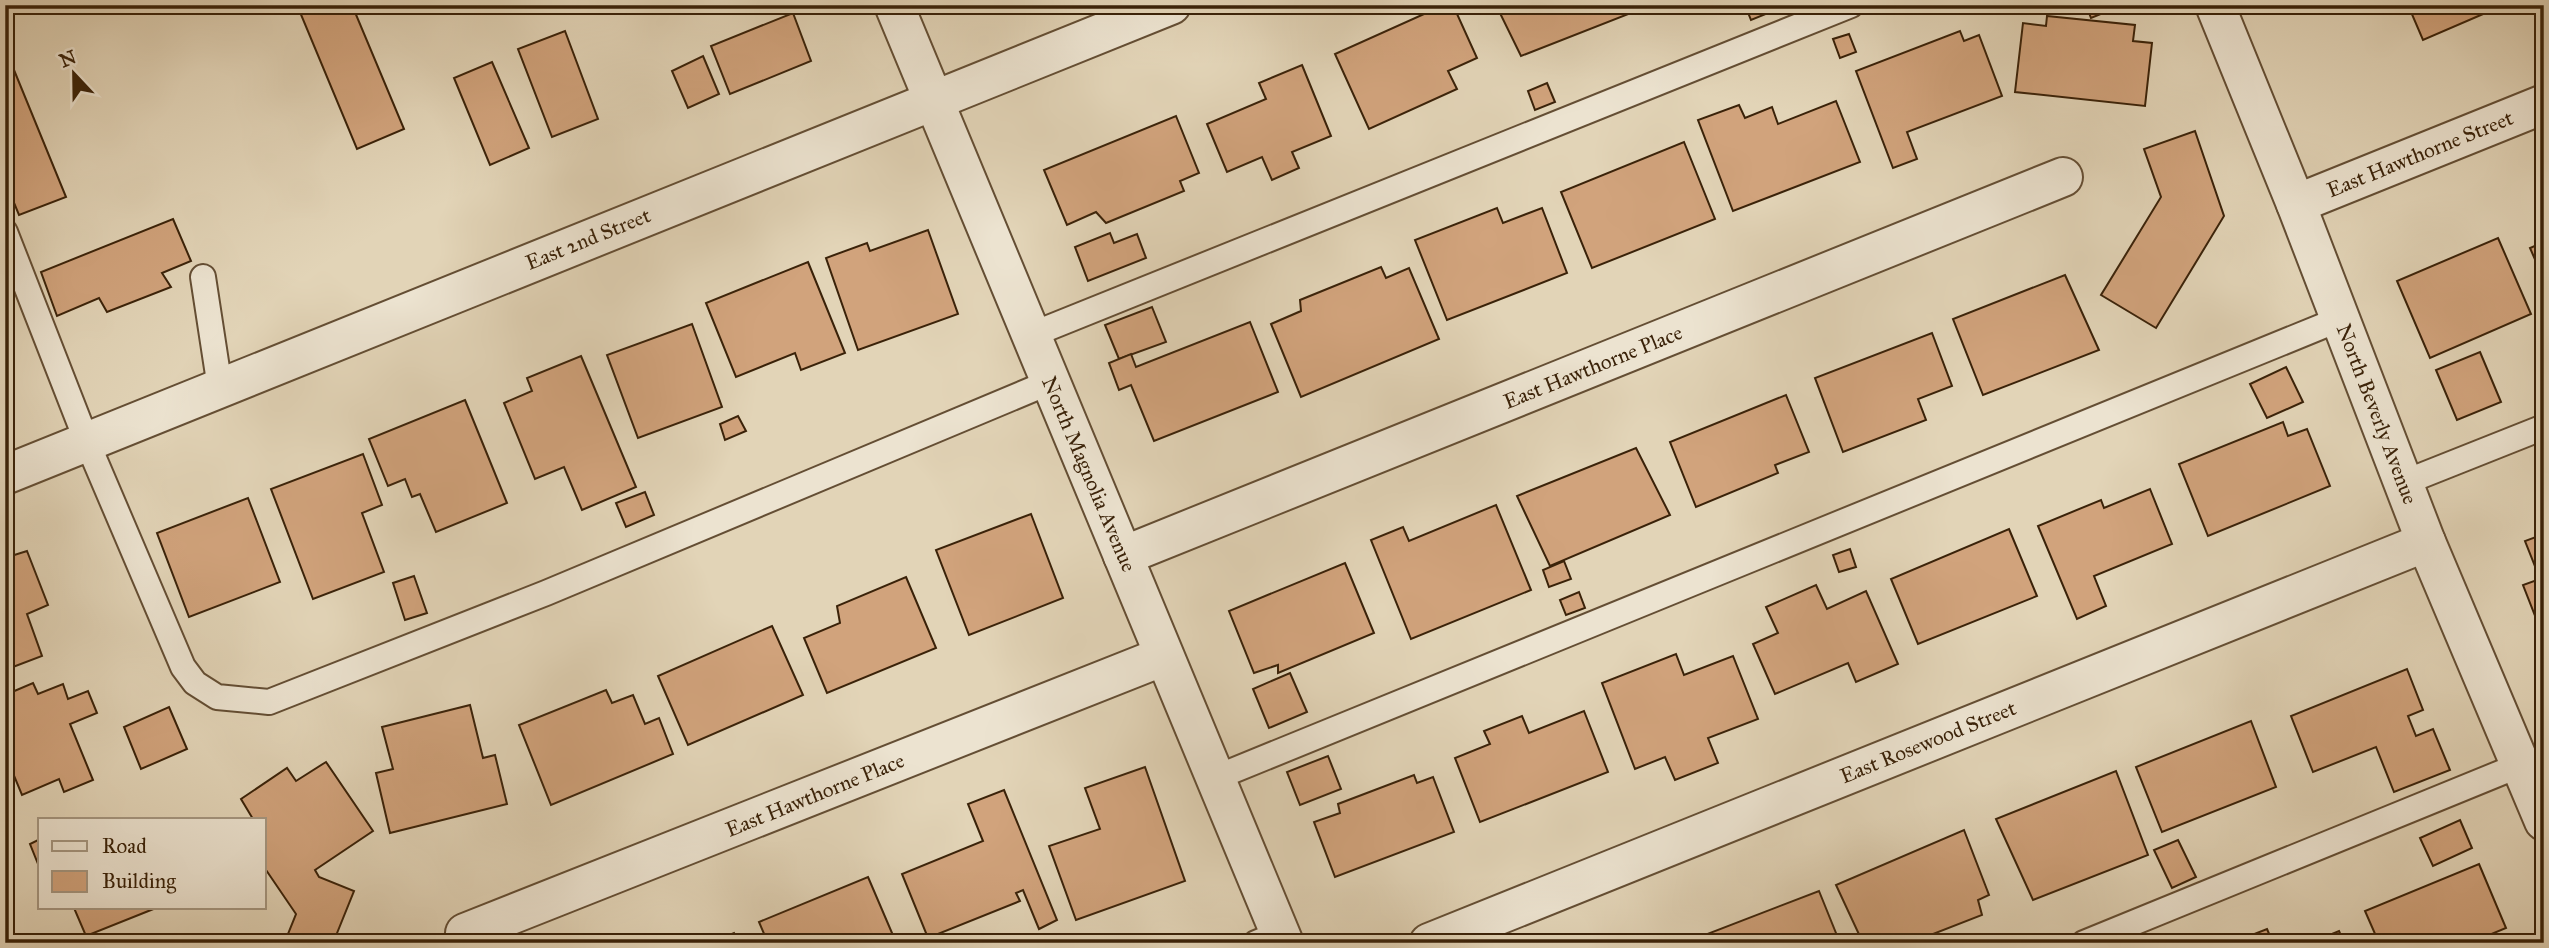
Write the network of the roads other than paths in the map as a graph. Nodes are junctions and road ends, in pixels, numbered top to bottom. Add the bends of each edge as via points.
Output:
1 (894, 5) edge
2 (1171, 5) edge
3 (1851, 5) edge
4 (2215, 5) edge
5 (933, 100) junction
6 (2544, 104) edge
7 (2063, 177) dead end
8 (2295, 204) junction
9 (5, 232) edge
10 (203, 277) dead end
11 (2340, 319) junction
12 (1031, 335) junction
13 (1050, 382) junction
14 (220, 388) junction
15 (2544, 427) edge
16 (87, 442) junction
17 (5, 475) edge
18 (2403, 483) junction
19 (2426, 542) junction
20 (1123, 556) junction
21 (1164, 656) junction
22 (2532, 761) edge
23 (1215, 778) junction
24 (2544, 821) edge
25 (465, 933) dead end
26 (1273, 940) edge
27 (1430, 943) edge
28 (2084, 943) edge

1 - 5 street, North Magnolia Avenue
2 - 5 street, East 2nd Street
3 - 12 lane
4 - 8 street, North Beverly Avenue
5 - 12 street, North Magnolia Avenue
5 - 14 street, East 2nd Street
6 - 8 street, East Hawthorne Street
7 - 20 street, East Hawthorne Place
8 - 11 street, North Beverly Avenue
9 - 16 lane
10 - 14 lane
11 - 18 street, North Beverly Avenue
11 - 23 lane
12 - 13 street, North Magnolia Avenue
13 - 16 lane via 546,593 269,702 217,697 195,683 183,667
13 - 20 street, North Magnolia Avenue
14 - 16 street, East 2nd Street
15 - 18 lane
16 - 17 street, East 2nd Street
18 - 19 street, North Beverly Avenue
19 - 22 street, North Beverly Avenue
19 - 27 street, East Rosewood Street
20 - 21 street, North Magnolia Avenue
21 - 23 street, North Magnolia Avenue
21 - 25 street, East Hawthorne Place
22 - 24 street, North Beverly Avenue
22 - 28 lane
23 - 26 street, North Magnolia Avenue

